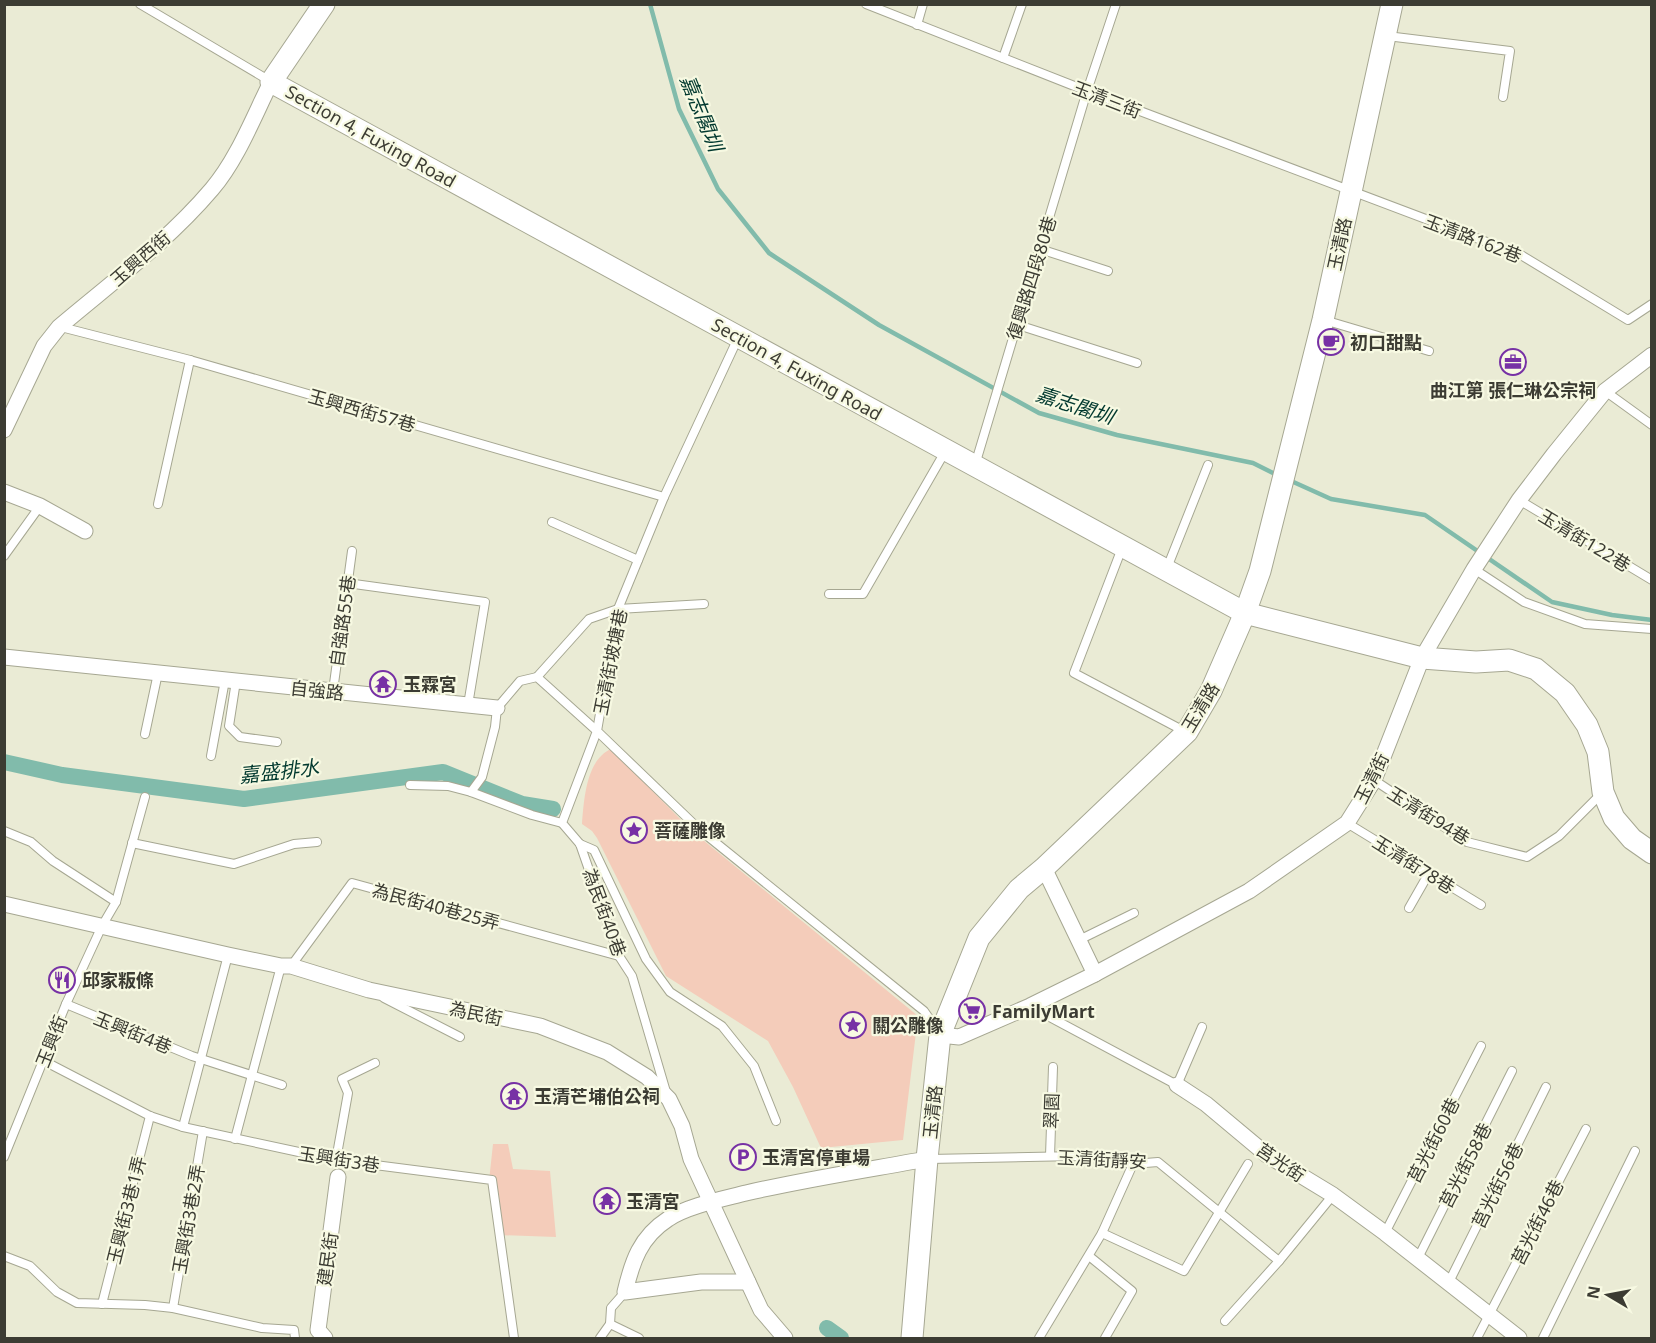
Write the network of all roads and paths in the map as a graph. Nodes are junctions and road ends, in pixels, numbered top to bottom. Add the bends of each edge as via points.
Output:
1 (140, 4) edge
2 (324, 4) edge
3 (866, 4) edge
4 (923, 4) edge
5 (1022, 4) edge
6 (1116, 4) edge
7 (1392, 4) edge
8 (917, 25) junction
9 (1385, 36) junction
10 (1003, 58) junction
11 (271, 82) junction
12 (1088, 91) junction
13 (1503, 97) dead end
14 (1350, 191) junction
15 (1040, 249) junction
16 (1108, 271) dead end
17 (1652, 304) edge
18 (1323, 320) junction
19 (1018, 325) junction
20 (59, 327) junction
21 (738, 337) junction
22 (1429, 351) dead end
23 (1652, 355) edge
24 (190, 360) junction
25 (1137, 363) dead end
26 (1605, 392) junction
27 (1652, 425) edge
28 (4, 430) edge
29 (946, 450) junction
30 (975, 465) junction
31 (1208, 465) dead end
32 (4, 492) edge
33 (664, 497) junction
34 (1520, 500) junction
35 (158, 504) dead end
36 (40, 506) junction
37 (552, 522) dead end
38 (85, 531) dead end
39 (1122, 547) junction
40 (352, 551) dead end
41 (4, 556) edge
42 (638, 561) junction
43 (1474, 569) junction
44 (1166, 570) junction
45 (1652, 579) edge
46 (347, 583) junction
47 (829, 594) dead end
48 (704, 604) dead end
49 (618, 609) junction
50 (1245, 613) junction
51 (1652, 629) edge
52 (4, 657) edge
53 (1422, 658) junction
54 (158, 673) junction
55 (537, 677) junction
56 (231, 681) junction
57 (333, 692) junction
58 (468, 705) junction
59 (497, 708) junction
60 (597, 731) junction
61 (1187, 732) junction
62 (145, 735) dead end
63 (277, 742) dead end
64 (211, 756) dead end
65 (1374, 780) junction
66 (410, 785) dead end
67 (471, 792) junction
68 (1603, 792) junction
69 (145, 797) dead end
70 (562, 823) junction
71 (1347, 823) junction
72 (4, 831) edge
73 (317, 842) dead end
74 (132, 843) junction
75 (580, 844) junction
76 (1652, 854) edge
77 (1044, 868) junction
78 (1429, 873) junction
79 (116, 902) junction
80 (4, 904) edge
81 (1481, 906) dead end
82 (1409, 908) dead end
83 (1134, 913) dead end
84 (102, 926) junction
85 (1079, 940) junction
86 (228, 955) junction
87 (619, 956) junction
88 (286, 966) junction
89 (1095, 974) junction
90 (369, 990) junction
91 (66, 1004) junction
92 (1030, 1006) junction
93 (1202, 1027) dead end
94 (940, 1035) junction
95 (460, 1037) dead end
96 (1481, 1046) dead end
97 (201, 1059) junction
98 (44, 1061) junction
99 (375, 1063) dead end
100 (1053, 1066) dead end
101 (1512, 1071) dead end
102 (253, 1075) junction
103 (282, 1085) dead end
104 (1177, 1085) junction
105 (1546, 1087) dead end
106 (669, 1099) junction
107 (150, 1116) junction
108 (776, 1121) dead end
109 (183, 1127) junction
110 (1586, 1129) dead end
111 (203, 1131) junction
112 (234, 1139) junction
113 (1635, 1151) dead end
114 (1050, 1156) junction
115 (4, 1157) edge
116 (927, 1159) junction
117 (336, 1160) junction
118 (1133, 1164) junction
119 (1248, 1164) dead end
120 (338, 1177) dead end
121 (1333, 1195) junction
122 (711, 1201) junction
123 (1218, 1210) junction
124 (1102, 1233) junction
125 (1385, 1233) junction
126 (4, 1256) edge
127 (1089, 1256) junction
128 (1418, 1258) junction
129 (1279, 1261) junction
130 (748, 1282) junction
131 (1449, 1282) junction
132 (625, 1292) junction
133 (102, 1304) junction
134 (173, 1308) junction
135 (1488, 1316) junction
136 (1225, 1321) dead end
137 (610, 1324) junction
138 (295, 1338) edge
139 (325, 1338) edge
140 (514, 1338) edge
141 (600, 1338) edge
142 (639, 1338) edge
143 (785, 1338) edge
144 (912, 1338) edge
145 (1040, 1338) edge
146 (1105, 1338) edge
147 (1477, 1338) edge
148 (1519, 1338) edge
149 (1544, 1338) edge

1 - 11 lane
2 - 11 street, Section 4, Fuxing Road
3 - 8 lane, 玉清三街
4 - 8 lane
5 - 10 lane
6 - 12 lane, 復興路四段80巷
7 - 9 street, 玉清路
8 - 10 lane, 玉清三街
9 - 13 lane via 1510,51
9 - 14 street, 玉清路
10 - 12 lane, 玉清三街
11 - 20 street, 玉興西街 via 213,188 175,227
11 - 21 street, Section 4, Fuxing Road
12 - 14 lane, 玉清三街
12 - 15 lane, 復興路四段80巷
14 - 17 lane, 玉清路162巷 via 1521,255 1628,320
14 - 18 street, 玉清路
15 - 16 lane
15 - 19 lane, 復興路四段80巷
18 - 22 lane
18 - 50 street, 玉清路 via 1260,571
19 - 25 lane
19 - 30 lane, 復興路四段80巷
20 - 24 lane, 玉興西街57巷
20 - 28 street, 玉興西街 via 44,346
21 - 29 street, Section 4, Fuxing Road
21 - 33 lane, 玉清街坡塘巷
23 - 26 street, 玉清街
24 - 33 lane, 玉興西街57巷
24 - 35 lane
26 - 27 lane
26 - 34 street, 玉清街
29 - 30 street, Section 4, Fuxing Road
29 - 47 lane via 863,594
30 - 39 street, Section 4, Fuxing Road
31 - 44 lane
32 - 36 street
33 - 42 lane, 玉清街坡塘巷
34 - 43 street, 玉清街
34 - 45 lane, 玉清街122巷
36 - 38 street
36 - 41 lane
37 - 42 lane
39 - 44 street, Section 4, Fuxing Road
39 - 61 lane via 1074,672
40 - 46 lane, 自強路55巷
42 - 49 lane, 玉清街坡塘巷
43 - 51 lane via 1524,602 1585,624
43 - 53 street, 玉清街
44 - 50 street, Section 4, Fuxing Road
46 - 57 lane, 自強路55巷
46 - 58 lane via 485,602
48 - 49 lane
49 - 55 lane via 589,619
49 - 60 lane, 玉清街坡塘巷
50 - 53 street, Section 4, Fuxing Road
50 - 61 street, 玉清路 via 1211,692
52 - 54 street, 自強路
53 - 65 street, 玉清街
53 - 68 street via 1509,660 1536,669 1565,693 1587,725 1598,752
54 - 56 street, 自強路
54 - 62 lane
55 - 59 lane via 520,681
55 - 60 lane
56 - 57 street, 自強路
56 - 63 lane via 229,726 240,737
56 - 64 lane
57 - 58 street, 自強路
58 - 59 street, 自強路
59 - 67 lane via 482,777
60 - 70 lane
60 - 94 lane, 玉清街坡塘巷 via 700,830 924,1011
61 - 77 street, 玉清路
65 - 68 lane, 玉清街94巷 via 1467,842 1527,857 1559,836
65 - 71 street, 玉清街
66 - 67 lane via 447,786
67 - 70 lane
68 - 76 street via 1614,818
69 - 74 lane, 玉興街
70 - 75 lane, 為民街40巷
71 - 78 lane, 玉清街78巷
71 - 89 street, 玉清街 via 1248,891
72 - 79 lane via 31,842
73 - 74 lane via 294,844 234,864
74 - 79 lane, 玉興街
75 - 87 lane, 為民街40巷
75 - 108 lane via 594,850 646,959 670,992 722,1026 754,1066
77 - 85 street
77 - 94 street, 玉清路 via 1019,889 979,938
78 - 81 lane, 玉清街78巷
78 - 82 lane
79 - 84 lane, 玉興街
80 - 84 street, 為民街
83 - 85 lane
84 - 86 street, 為民街
84 - 91 lane, 玉興街
85 - 89 street
86 - 88 street, 為民街
86 - 97 lane
87 - 88 lane, 為民街40巷25弄 via 352,883
87 - 106 lane, 為民街40巷 via 632,976
88 - 90 street, 為民街
88 - 102 lane
89 - 92 street, 玉清街
90 - 95 lane
90 - 106 street, 為民街 via 540,1026 607,1052 646,1077
91 - 97 lane, 玉興街4巷
91 - 98 lane, 玉興街
92 - 94 street, 玉清街 via 959,1037
92 - 104 lane, 莒光街
93 - 104 lane
94 - 116 street, 玉清路
96 - 125 lane, 莒光街60巷
97 - 102 lane, 玉興街4巷
97 - 109 lane
98 - 107 lane, 玉興街3巷
98 - 115 lane, 玉興街
99 - 117 lane via 342,1079 348,1093
100 - 114 lane, 翠園
101 - 128 lane, 莒光街58巷
102 - 103 lane, 玉興街4巷
102 - 112 lane
104 - 121 street, 莒光街 via 1267,1155
105 - 131 lane, 莒光街56巷
106 - 122 street, 為民街
107 - 109 lane, 玉興街3巷
107 - 133 lane, 玉興街3巷1弄
109 - 111 lane, 玉興街3巷
110 - 135 lane, 莒光街46巷
111 - 112 lane, 玉興街3巷
111 - 134 lane, 玉興街3巷2弄
112 - 117 lane, 玉興街3巷
113 - 149 lane
114 - 116 lane, 玉清街靜安
114 - 118 lane, 玉清街靜安
116 - 122 street via 798,1181
116 - 144 street, 玉清路
117 - 140 lane, 玉興街3巷 via 492,1180
118 - 123 lane, 玉清街靜安 via 1158,1162
118 - 124 lane
119 - 123 lane
120 - 139 street, 建民街 via 318,1330
121 - 125 street, 莒光街
121 - 129 lane
122 - 130 street, 為民街
122 - 132 street via 669,1217 650,1234 637,1252
123 - 124 lane via 1184,1271
123 - 129 lane, 玉清街靜安
124 - 127 lane
125 - 128 street, 莒光街
126 - 133 lane via 30,1266 68,1299
127 - 145 lane
127 - 146 lane via 1132,1291
128 - 131 street, 莒光街
129 - 136 lane
130 - 132 street via 701,1282
130 - 143 street, 為民街 via 761,1310
131 - 135 street, 莒光街
132 - 137 lane via 611,1308
133 - 134 lane
134 - 138 lane via 262,1328 294,1330
135 - 147 lane, 莒光街46巷
135 - 148 street, 莒光街
137 - 141 lane
137 - 142 lane

